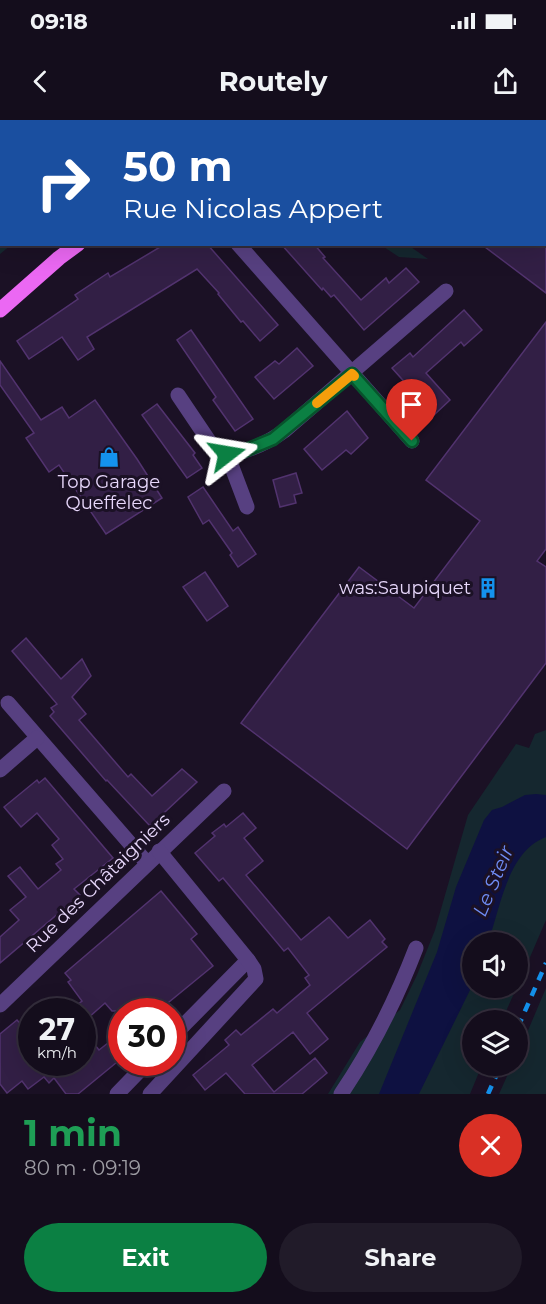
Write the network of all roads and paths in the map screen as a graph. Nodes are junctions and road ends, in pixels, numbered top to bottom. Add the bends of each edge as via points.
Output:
1 (68, 246) edge
2 (75, 246) edge
3 (240, 246) edge
4 (59, 258) junction
5 (446, 291) dead end
6 (0, 310) edge
7 (352, 374) junction
8 (178, 395) dead end
9 (412, 441) dead end
10 (227, 454) junction
11 (247, 507) dead end
12 (8, 704) dead end
13 (37, 738) junction
14 (0, 770) edge
15 (224, 791) dead end
16 (159, 851) junction
17 (147, 863) junction
18 (416, 948) dead end
19 (248, 960) junction
20 (0, 1005) edge
21 (186, 1023) edge
22 (134, 1076) edge
23 (117, 1094) edge
24 (150, 1094) edge
25 (341, 1094) edge

1 - 4 main road
2 - 4 main road
3 - 7 street
4 - 6 main road
5 - 7 street
7 - 9 street
7 - 10 street via 273,439
8 - 10 street via 215,450
10 - 11 street
12 - 13 street
13 - 14 street
13 - 17 street
15 - 16 street, Rue des Châtaigniers
16 - 17 street, Rue des Châtaigniers
16 - 19 street
17 - 20 street, Rue des Châtaigniers
18 - 25 street via 383,1025
19 - 21 street
19 - 24 street via 256,979
22 - 23 street

